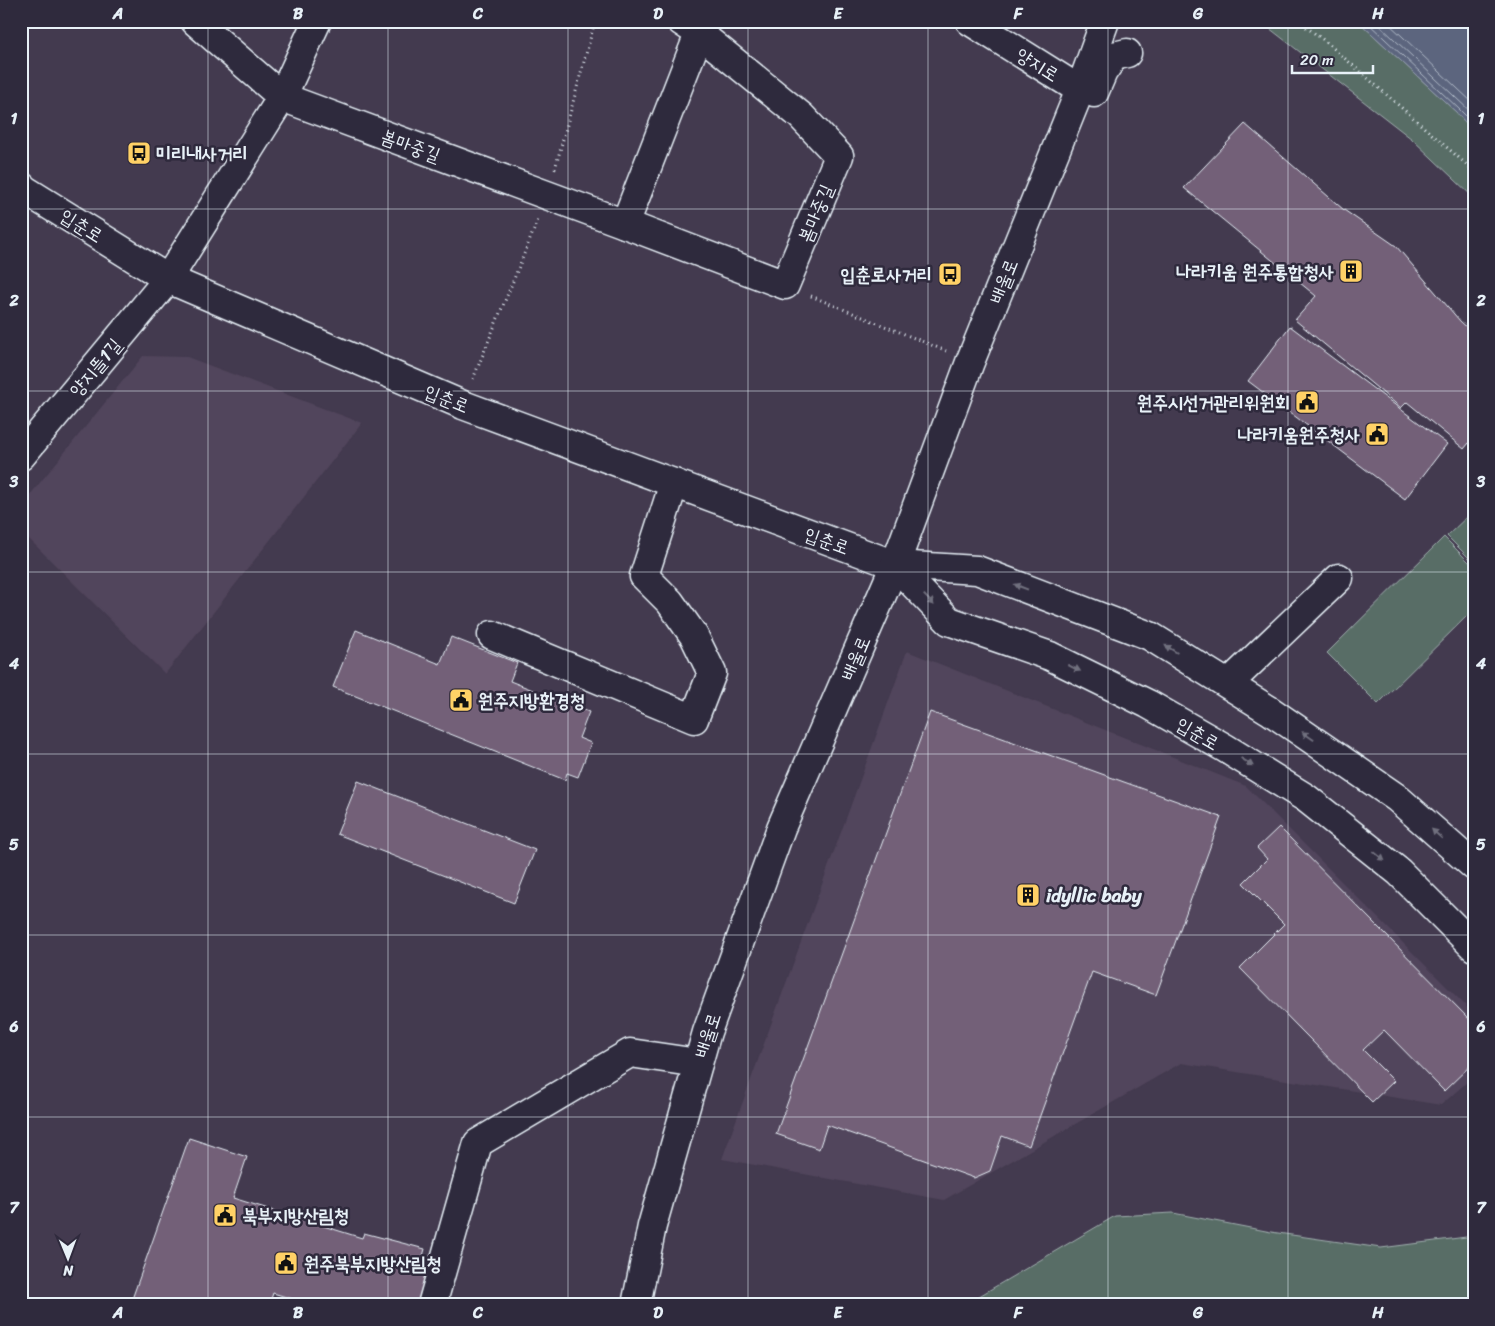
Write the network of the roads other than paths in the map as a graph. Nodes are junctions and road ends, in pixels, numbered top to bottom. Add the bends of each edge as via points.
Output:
1 (195, 21) edge
2 (317, 21) edge
3 (970, 21) edge
4 (695, 25) edge
5 (1101, 33) edge
6 (1080, 90) junction
7 (282, 97) junction
8 (1053, 158) junction
9 (21, 186) edge
10 (625, 224) junction
11 (168, 279) junction
12 (21, 456) edge
13 (674, 483) junction
14 (894, 565) junction
15 (1339, 578) dead end
16 (492, 635) dead end
17 (1228, 684) junction
18 (1474, 866) edge
19 (1474, 947) edge
20 (698, 1063) junction
21 (432, 1305) edge
22 (636, 1305) edge

1 - 7 street, 봄마중길
2 - 7 street
3 - 6 street, 양지로
4 - 10 street, 봄마중길
4 - 10 street, 봄마중길 via 801,116 839,156 785,285
5 - 6 street, 배울로
5 - 8 street via 1127,53 1114,56 1103,72 1073,141
6 - 8 street, 배울로
7 - 10 street, 봄마중길
7 - 11 street
8 - 14 street, 배울로 via 970,362
9 - 11 street, 입춘로
11 - 12 street, 양지뜰1길
11 - 13 street, 입춘로 via 454,401
13 - 14 street, 입춘로
13 - 16 street via 644,576 670,602 694,636 712,673 694,719
17 -> 14 street, 입춘로 via 1150,636 977,570
14 -> 19 street, 입춘로 via 949,621 1050,656 1148,704 1306,798 1399,872
14 - 20 street, 배울로 via 781,828
15 - 17 street
18 -> 17 street, 입춘로 via 1397,798
20 - 21 street via 630,1052 478,1143
20 - 22 street, 배울로 via 652,1226

